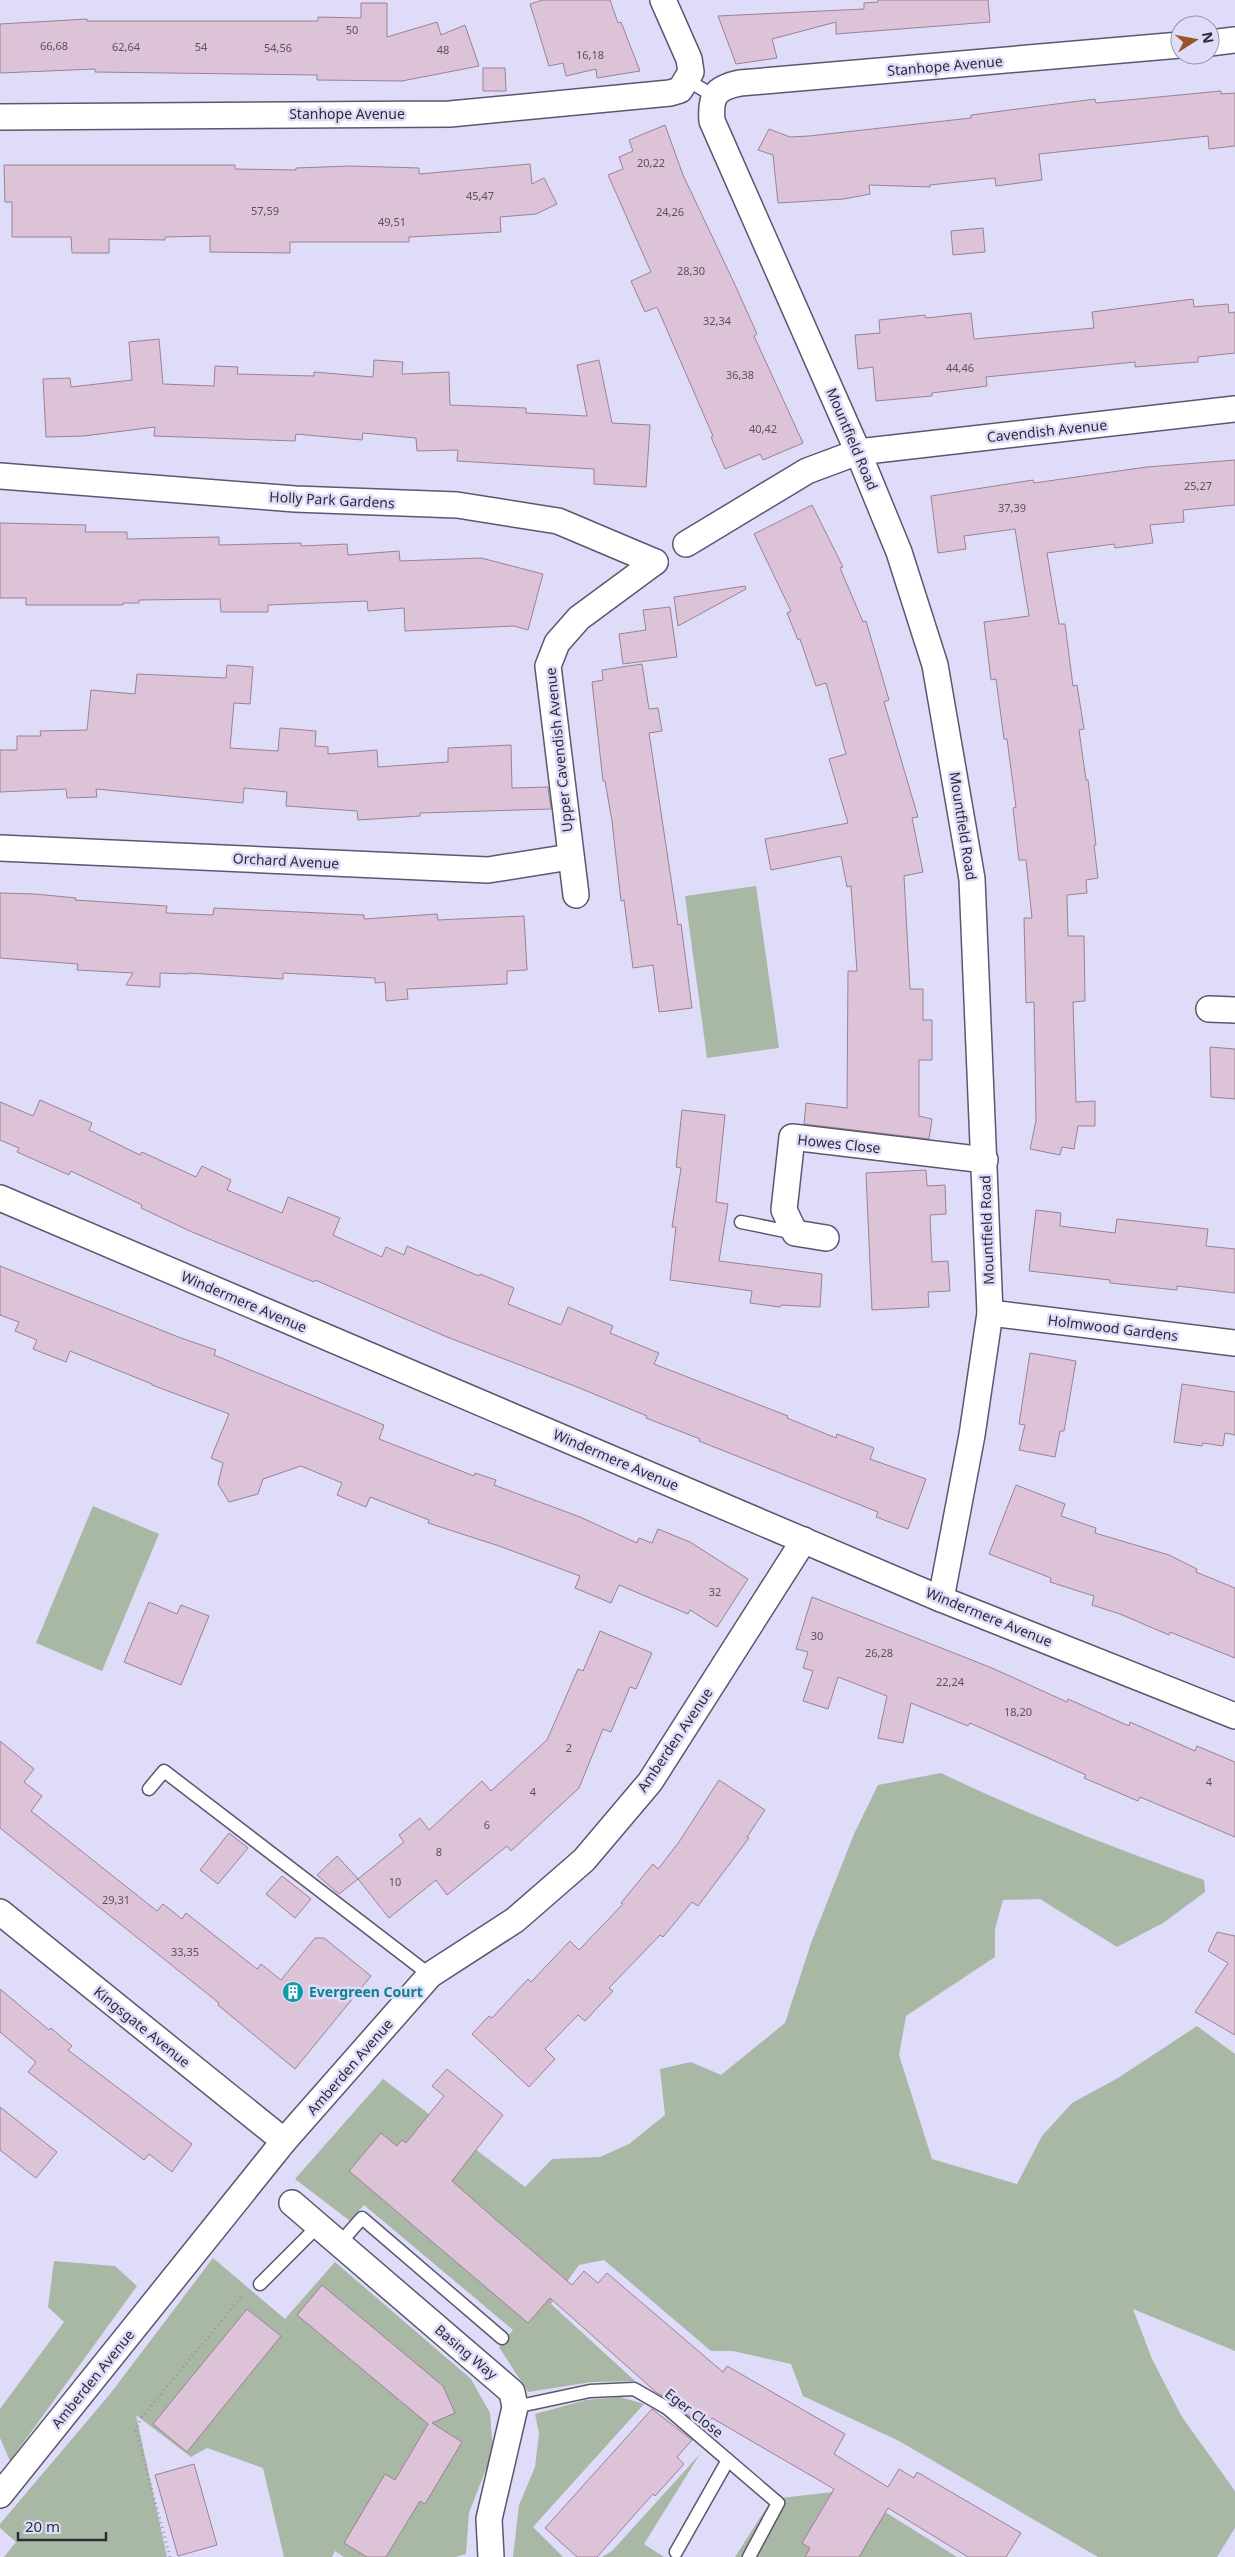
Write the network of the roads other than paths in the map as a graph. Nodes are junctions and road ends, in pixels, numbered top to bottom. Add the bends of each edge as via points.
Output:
1 (662, 0) edge
2 (1235, 40) edge
3 (1220, 41) edge
4 (1170, 46) edge
5 (687, 80) junction
6 (714, 96) junction
7 (0, 117) edge
8 (1235, 410) edge
9 (858, 452) junction
10 (0, 476) edge
11 (686, 544) dead end
12 (655, 562) joint
13 (0, 848) edge
14 (570, 857) junction
15 (576, 895) dead end
16 (1209, 1008) dead end
17 (1235, 1010) edge
18 (985, 1160) junction
19 (0, 1198) edge
20 (741, 1222) dead end
21 (795, 1233) junction
22 (826, 1238) dead end
23 (990, 1313) junction
24 (1235, 1343) edge
25 (804, 1540) junction
26 (941, 1598) junction
27 (1235, 1716) edge
28 (149, 1789) dead end
29 (0, 1912) edge
30 (430, 1975) junction
31 (284, 2141) junction
32 (292, 2203) dead end
33 (318, 2226) junction
34 (339, 2244) junction
35 (260, 2284) road end
36 (502, 2338) dead end
37 (515, 2407) junction
38 (728, 2460) junction
39 (3, 2484) edge
40 (676, 2552) dead end
41 (489, 2556) edge
42 (749, 2557) edge

1 - 5 street via 689,59 691,72
2 - 3 street
4 - 6 street, Stanhope Avenue via 740,83 723,87
5 - 6 lane
5 - 7 street, Stanhope Avenue via 680,90 670,93 450,114
6 - 9 street, Mountfield Road via 712,121
8 - 9 street, Cavendish Avenue
9 - 11 street via 807,471
9 - 18 street, Mountfield Road via 899,552 935,665 958,788 972,879
10 - 12 street, Holly Park Gardens via 295,499 457,505 558,520
12 - 14 street, Upper Cavendish Avenue via 579,618 557,643 548,666
13 - 14 street, Orchard Avenue via 488,870
14 - 15 street, Upper Cavendish Avenue
16 - 17 street
18 - 21 street, Howes Close via 792,1137 784,1210
18 - 23 street, Mountfield Road
19 - 25 street, Windermere Avenue
20 - 21 lane
21 - 22 street
23 - 24 street, Holmwood Gardens
23 - 26 street, Mountfield Road via 972,1435
25 - 26 street, Windermere Avenue
25 - 30 street, Amberden Avenue via 650,1782 584,1860 515,1920
26 - 27 street, Windermere Avenue
28 - 30 lane via 164,1771
29 - 31 street, Kingsgate Avenue
30 - 31 street, Amberden Avenue
31 - 39 street, Amberden Avenue
32 - 33 street, Basing Way
33 - 34 street, Basing Way
33 - 35 lane
34 - 36 lane via 362,2218
34 - 37 street, Basing Way via 512,2392
37 - 38 lane, Eger Close via 590,2391 634,2389 667,2408
37 - 41 street via 489,2519
38 - 40 lane
38 - 42 lane, Eger Close via 778,2503

